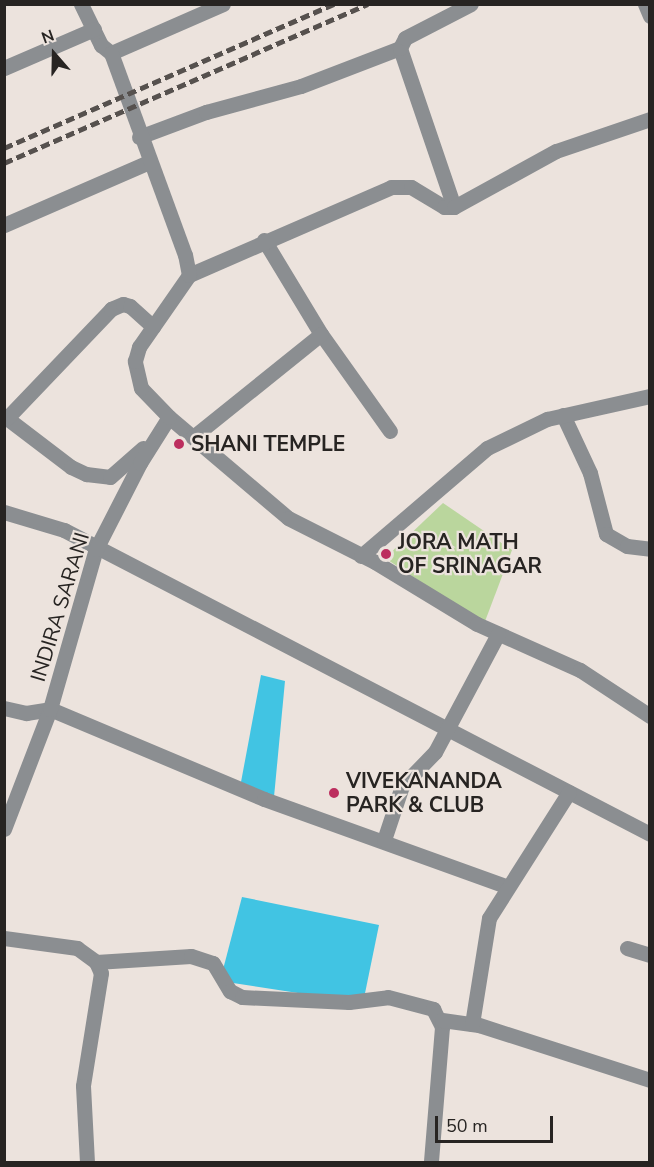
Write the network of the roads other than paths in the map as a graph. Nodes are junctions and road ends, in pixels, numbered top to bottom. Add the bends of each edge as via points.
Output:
1 (81, 4) edge
2 (223, 4) edge
3 (471, 4) edge
4 (645, 4) edge
5 (650, 16) edge
6 (94, 29) junction
7 (400, 48) junction
8 (111, 53) junction
9 (4, 68) edge
10 (650, 119) edge
11 (139, 137) junction
12 (149, 162) junction
13 (454, 207) junction
14 (4, 225) edge
15 (264, 240) junction
16 (189, 275) junction
17 (153, 327) junction
18 (321, 334) junction
19 (650, 396) edge
20 (563, 415) junction
21 (6, 417) edge
22 (169, 417) junction
23 (160, 431) junction
24 (390, 432) dead end
25 (193, 437) junction
26 (4, 512) edge
27 (96, 549) junction
28 (650, 549) edge
29 (361, 556) junction
30 (498, 634) junction
31 (4, 708) edge
32 (50, 709) junction
33 (650, 716) edge
34 (445, 730) junction
35 (569, 792) junction
36 (4, 829) edge
37 (650, 834) edge
38 (384, 840) junction
39 (505, 886) junction
40 (4, 938) edge
41 (627, 948) dead end
42 (650, 955) edge
43 (96, 962) junction
44 (442, 1020) junction
45 (472, 1024) junction
46 (650, 1080) edge
47 (87, 1162) edge
48 (431, 1162) edge

1 - 6 street
2 - 8 street
3 - 7 street via 405,38
4 - 5 street
6 - 8 street via 101,45
6 - 9 street
7 - 11 street via 301,86 206,112
7 - 13 street
8 - 11 street
10 - 13 street via 556,151
11 - 12 street
12 - 14 street
12 - 16 street via 186,255
13 - 15 street via 444,207 411,187 391,187
15 - 16 street
15 - 18 street
16 - 17 street
17 - 21 street via 130,306 123,304 111,309
17 - 22 street via 139,347 137,373 150,400
18 - 24 street
18 - 25 street
19 - 20 street
20 - 28 street via 590,473 606,534 627,546
20 - 29 street via 487,448
21 - 23 street via 71,467 86,474 110,477
22 - 23 street, INDIRA SARANI
22 - 25 street
23 - 27 street, INDIRA SARANI
25 - 29 street via 288,518
26 - 27 street via 64,530
27 - 32 street, INDIRA SARANI
27 - 34 street via 194,596
29 - 30 street
30 - 33 street via 580,670
30 - 34 street
31 - 32 street via 26,713
32 - 36 street, INDIRA SARANI
32 - 38 street via 264,799
34 - 35 street
34 - 38 street via 424,766 402,786
35 - 37 street
35 - 39 street
38 - 39 street
39 - 45 street via 484,931
40 - 43 street via 77,948
41 - 42 street
43 - 44 street via 191,956 213,963 230,991 242,997 349,1002 388,998 433,1009
43 - 47 street via 102,987 83,1086
44 - 45 street
44 - 48 street
45 - 46 street

